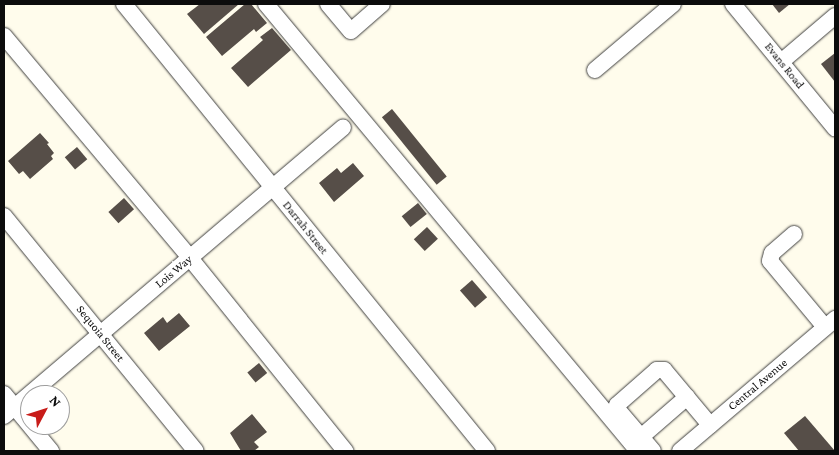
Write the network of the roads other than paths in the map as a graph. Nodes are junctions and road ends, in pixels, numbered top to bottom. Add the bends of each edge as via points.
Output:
1 (124, 4) edge
2 (266, 4) edge
3 (328, 4) edge
4 (382, 4) edge
5 (673, 4) edge
6 (733, 4) edge
7 (835, 16) edge
8 (4, 36) edge
9 (781, 62) junction
10 (595, 70) dead end
11 (344, 127) dead end
12 (835, 128) edge
13 (273, 188) junction
14 (4, 216) edge
15 (794, 234) dead end
16 (190, 258) junction
17 (830, 323) edge
18 (100, 334) junction
19 (4, 394) edge
20 (687, 398) junction
21 (9, 412) edge
22 (710, 425) junction
23 (631, 448) edge
24 (52, 451) edge
25 (196, 451) edge
26 (345, 451) edge
27 (487, 451) edge
28 (653, 451) edge
29 (680, 451) edge

1 - 13 street, Darrah Street
2 - 23 street
3 - 4 street via 351,31
5 - 10 street
6 - 9 street, Evans Road
7 - 9 street
8 - 16 street
9 - 12 street, Evans Road
11 - 13 street, Lois Way
13 - 16 street, Lois Way
13 - 27 street, Darrah Street
14 - 18 street, Sequoia Street
15 - 17 street via 772,253 770,260
16 - 18 street, Lois Way
16 - 26 street
17 - 22 street, Central Avenue
18 - 21 street, Lois Way
18 - 25 street, Sequoia Street
19 - 21 street
20 - 22 street
20 - 23 street
20 - 23 street via 661,369 620,402 618,410
21 - 24 street
22 - 29 street, Central Avenue
23 - 28 street

